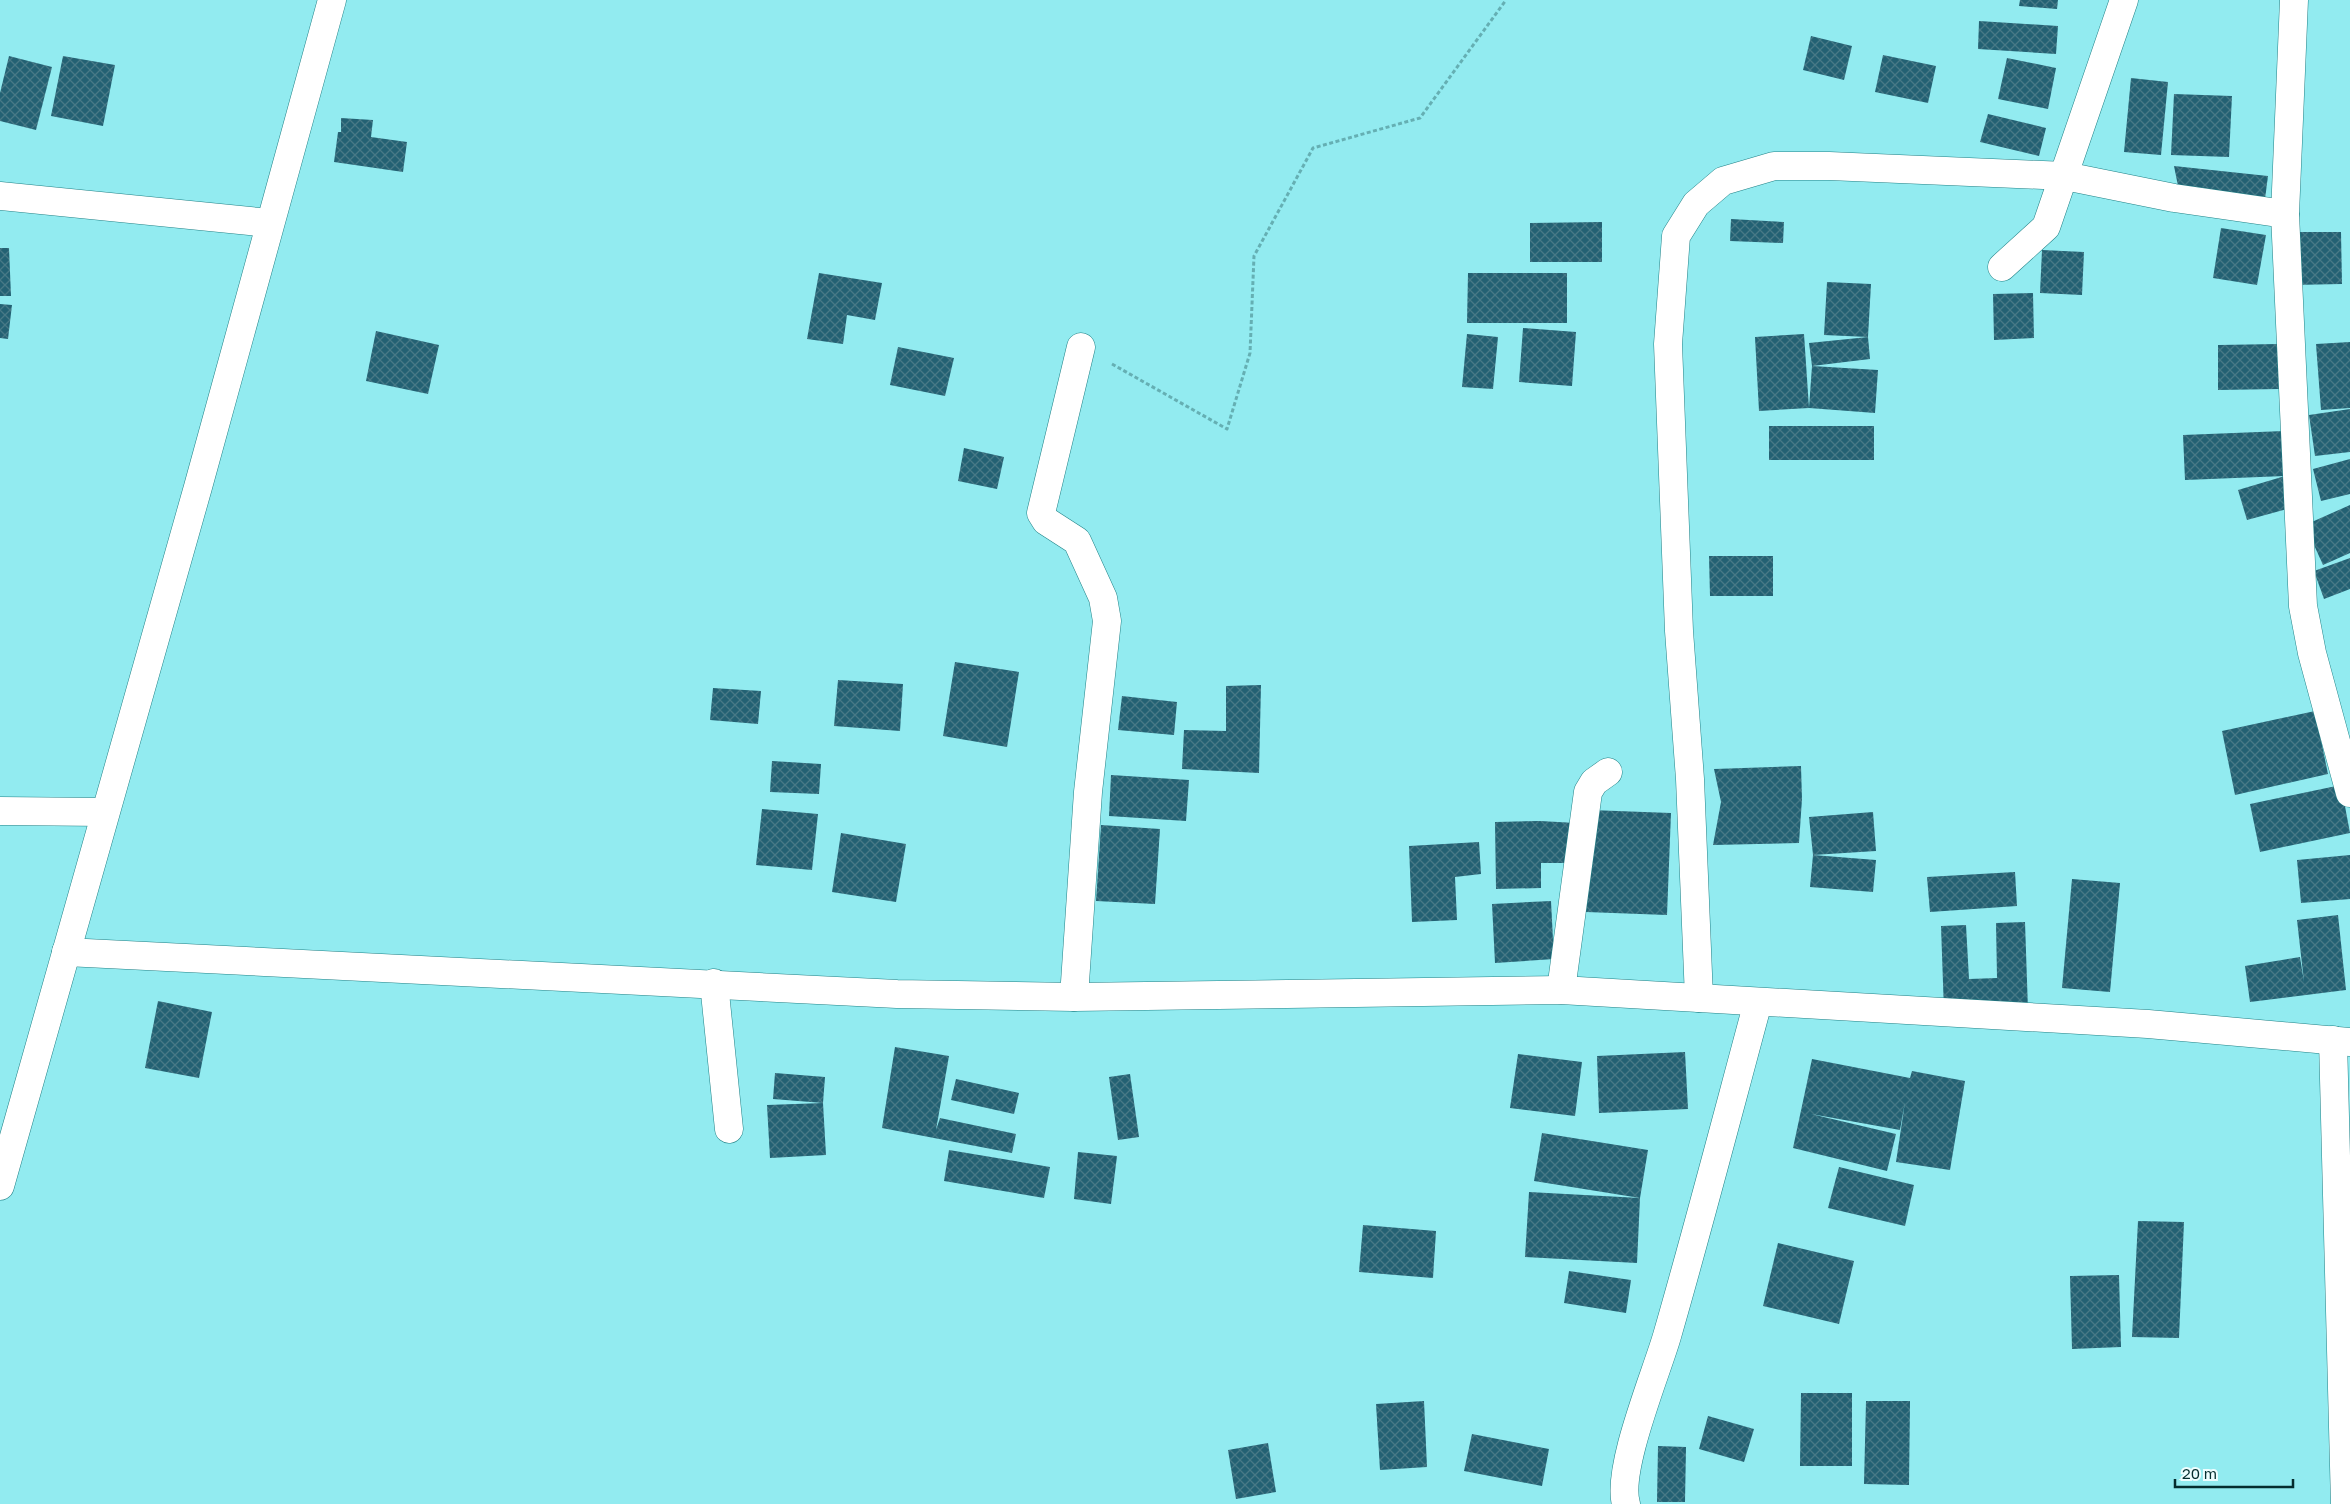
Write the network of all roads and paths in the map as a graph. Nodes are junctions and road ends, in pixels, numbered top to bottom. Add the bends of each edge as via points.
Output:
1 (332, 0) edge
2 (1506, 0) edge
3 (2124, 0) edge
4 (2294, 0) edge
5 (2065, 176) junction
6 (0, 196) edge
7 (2285, 214) junction
8 (269, 223) junction
9 (2002, 267) dead end
10 (1081, 347) joint
11 (1608, 772) dead end
12 (2350, 793) edge
13 (0, 812) edge
14 (105, 812) junction
15 (66, 952) junction
16 (714, 983) junction
17 (1561, 990) junction
18 (1074, 997) junction
19 (1699, 998) junction
20 (1758, 1002) junction
21 (2341, 1041) edge
22 (729, 1129) dead end
23 (0, 1186) edge
24 (1623, 1503) edge
25 (2346, 1504) edge

1 - 8 street
2 - 10 path via 1420,118 1313,148 1254,256 1250,353 1227,429
3 - 5 street
4 - 7 street
5 - 7 street via 2174,198
5 - 9 street via 2046,227
5 - 19 street via 1774,166 1723,181 1696,204 1676,236 1668,344 1679,631 1690,779
6 - 8 street
7 - 12 street via 2303,606 2306,632
8 - 14 street
10 - 18 street via 1041,513 1046,521 1077,541 1103,598 1107,621 1088,792
11 - 17 street via 1594,782 1588,792
13 - 14 street
14 - 15 street
15 - 16 street
15 - 23 street
16 - 18 street via 897,994
16 - 22 street
17 - 18 street
17 - 19 street
19 - 20 street
20 - 21 street via 2148,1024
20 - 24 street via 1667,1337 1632,1444
21 - 25 street

